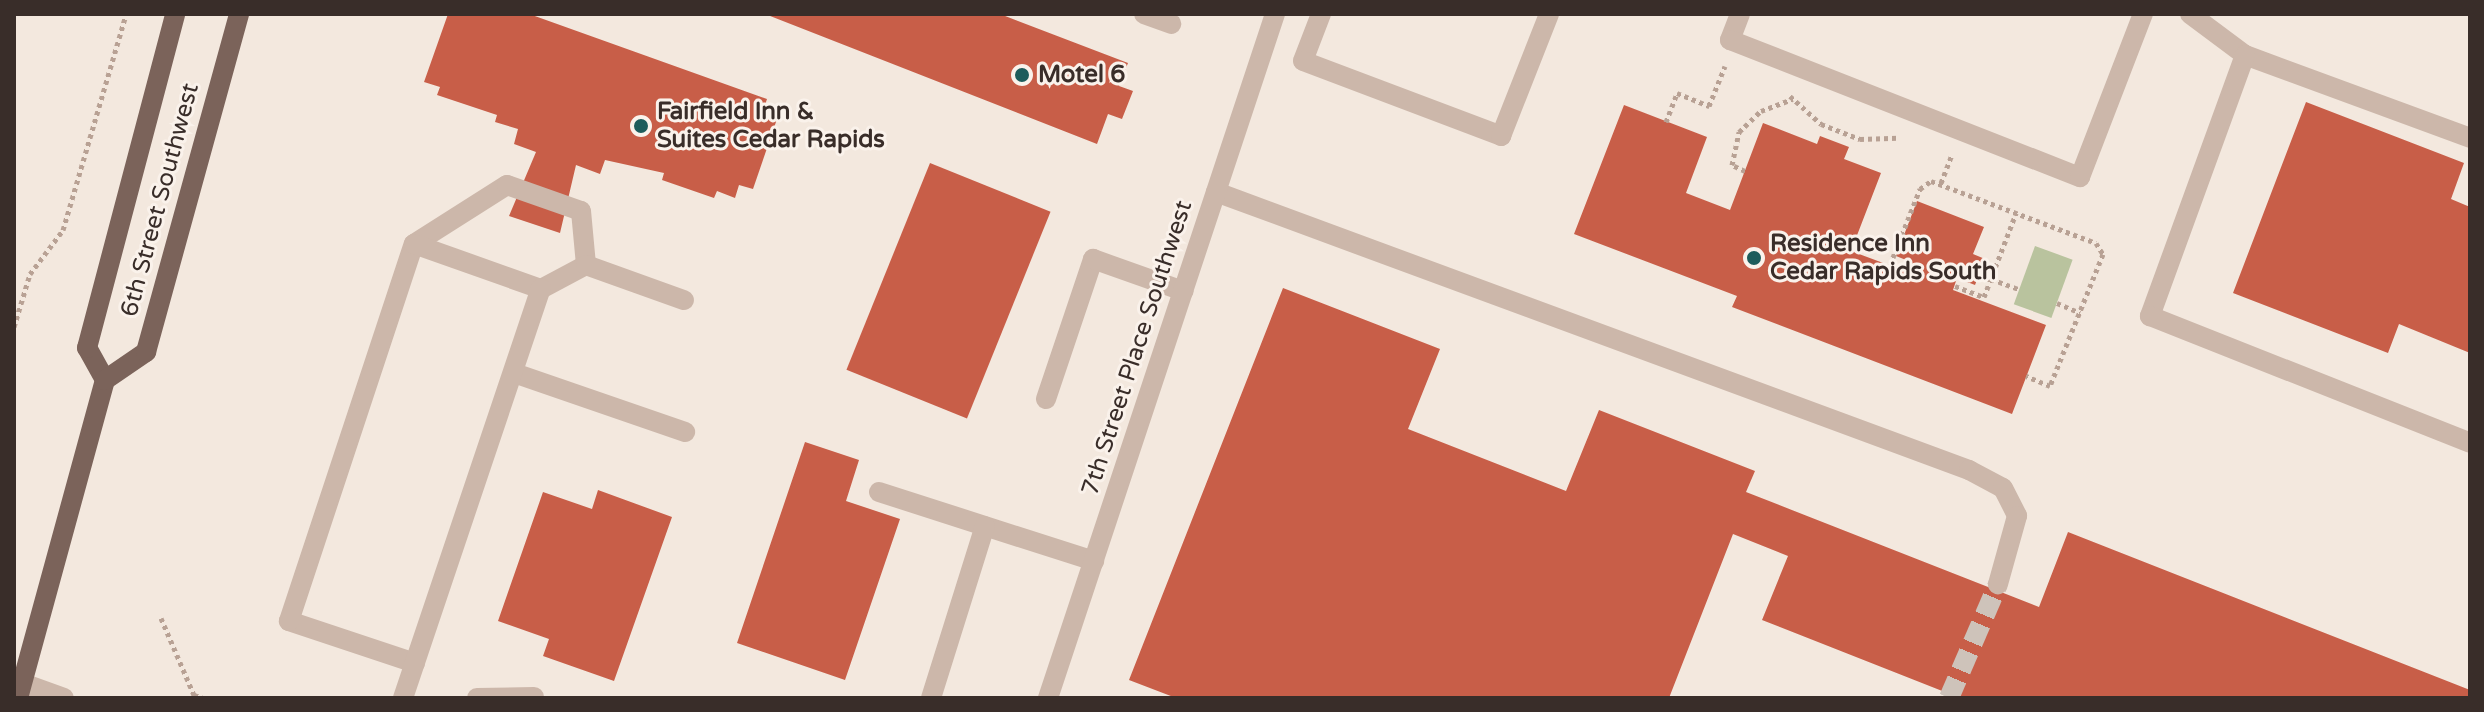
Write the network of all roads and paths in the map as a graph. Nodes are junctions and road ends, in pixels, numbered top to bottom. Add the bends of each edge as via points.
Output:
1 (126, 14) edge
2 (175, 14) edge
3 (239, 14) edge
4 (1144, 14) edge
5 (1275, 14) edge
6 (1321, 14) edge
7 (1549, 14) edge
8 (1740, 14) edge
9 (2143, 14) edge
10 (2195, 15) edge
11 (1171, 24) dead end
12 (2245, 55) junction
13 (1741, 70) dead end
14 (1780, 87) dead end
15 (1793, 99) junction
16 (1666, 122) dead end
17 (2470, 138) edge
18 (1914, 139) dead end
19 (1946, 149) dead end
20 (1745, 171) dead end
21 (1941, 183) junction
22 (1216, 192) junction
23 (2016, 213) junction
24 (414, 244) junction
25 (586, 265) junction
26 (1890, 265) dead end
27 (1991, 279) junction
28 (1955, 286) dead end
29 (541, 289) junction
30 (2019, 289) dead end
31 (1183, 291) junction
32 (684, 300) dead end
33 (2057, 303) dead end
34 (2080, 313) junction
35 (14, 327) edge
36 (514, 373) junction
37 (2026, 376) dead end
38 (105, 380) junction
39 (1046, 399) dead end
40 (685, 432) dead end
41 (2470, 443) edge
42 (879, 492) dead end
43 (985, 526) junction
44 (1094, 561) junction
45 (1998, 584) tunnel mouth
46 (161, 618) dead end
47 (415, 663) junction
48 (18, 687) edge
49 (534, 697) edge
50 (64, 698) edge
51 (203, 698) edge
52 (403, 698) edge
53 (477, 698) edge
54 (931, 698) edge
55 (1048, 698) edge

1 - 35 path via 63,230 30,274
2 - 38 main road, 6th Street Southwest via 87,348
3 - 38 main road, 6th Street Southwest via 146,352
4 - 11 street
5 - 22 street, 7th Street Place Southwest
6 - 7 street via 1303,61 1501,136
8 - 9 street via 1730,40 2080,177
10 - 12 street
12 - 17 street
12 - 41 street via 2150,316
13 - 16 path via 1726,64 1709,106 1677,93
14 - 15 path
15 - 18 path via 1816,122 1852,136
15 - 20 path via 1761,111 1739,132 1732,165
19 - 21 path via 1952,154
21 - 23 path
21 - 26 path via 1923,184
22 - 31 street, 7th Street Place Southwest
22 - 45 street via 1969,470 2003,488 2017,516
23 - 27 path
23 - 34 path via 2096,243 2103,254
24 - 25 street via 507,185 581,211
24 - 29 street
24 - 47 street via 289,621
25 - 29 street
25 - 32 street
27 - 28 path via 1984,297
27 - 30 path
29 - 36 street
31 - 39 street via 1093,259
31 - 44 street, 7th Street Place Southwest
33 - 34 path
34 - 37 path via 2050,386
36 - 40 street
36 - 47 street
38 - 48 main road
42 - 43 street
43 - 44 street
43 - 54 street
44 - 55 street, 7th Street Place Southwest
46 - 51 path via 194,695
47 - 52 street
48 - 50 street
49 - 53 street

